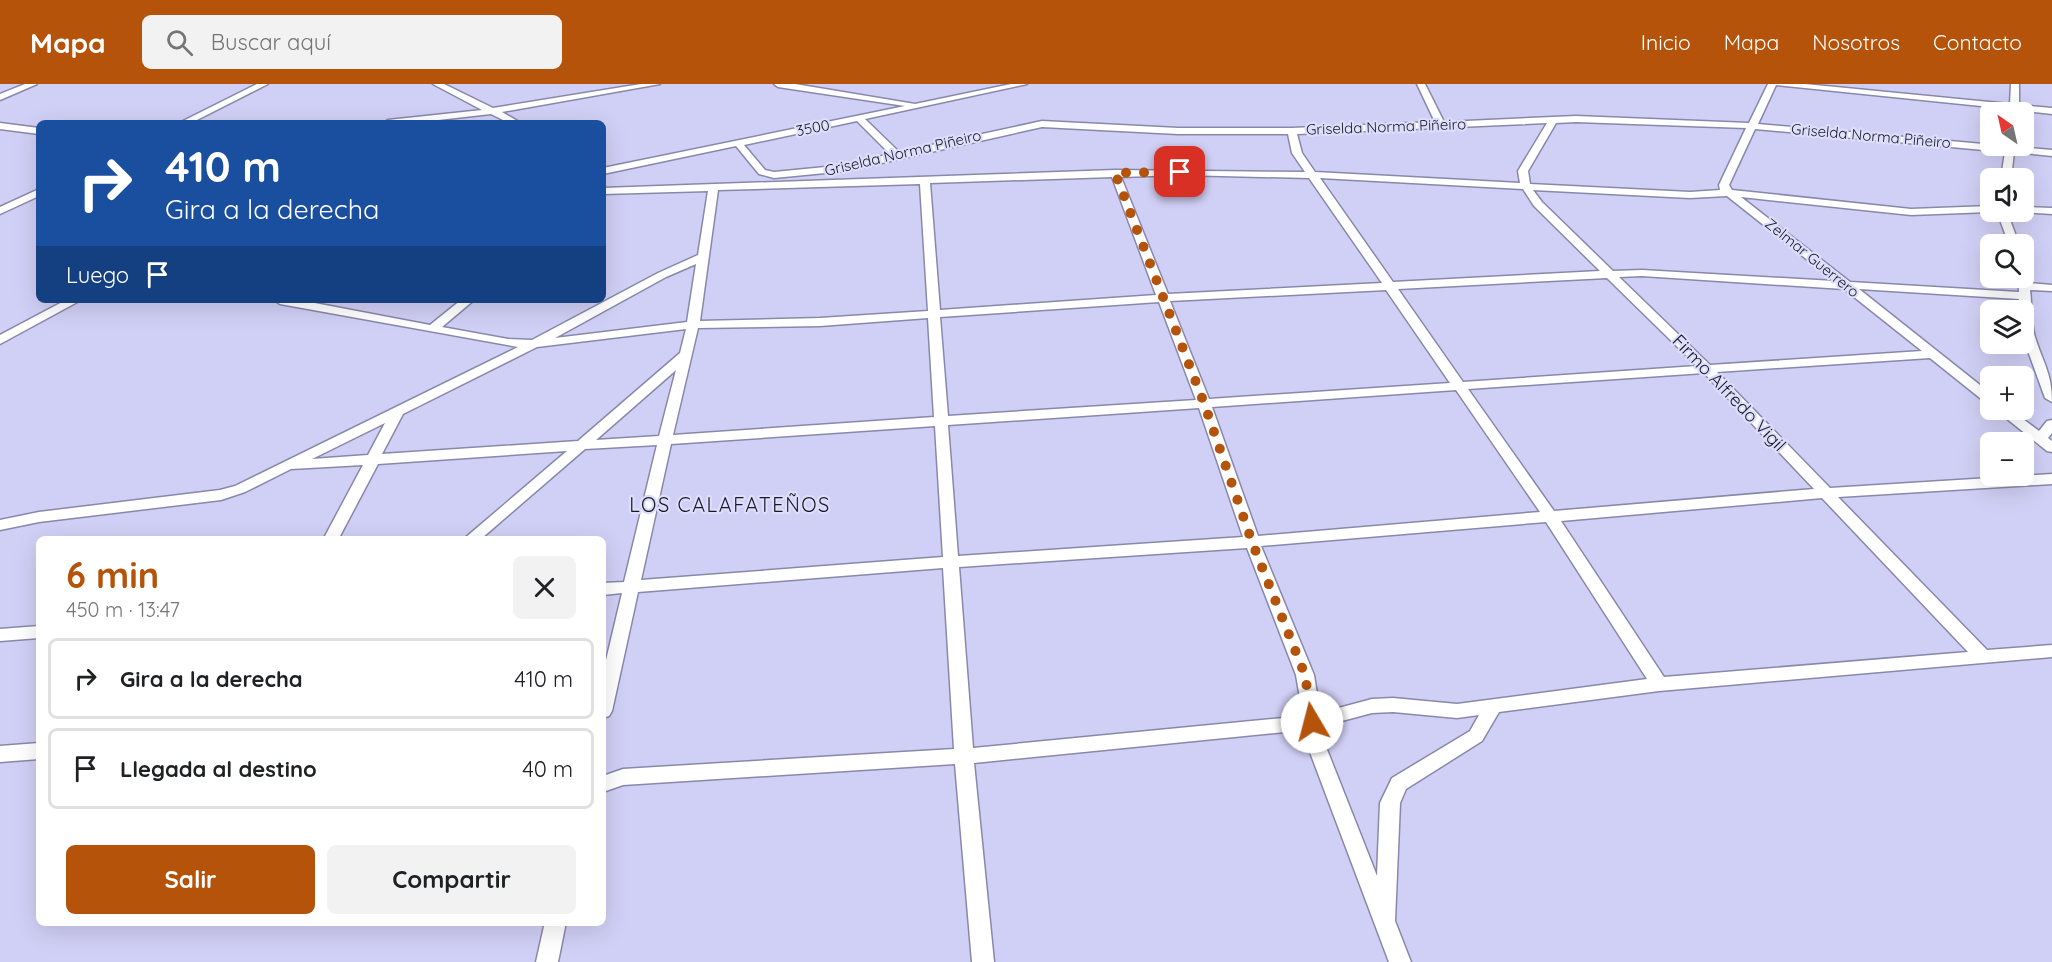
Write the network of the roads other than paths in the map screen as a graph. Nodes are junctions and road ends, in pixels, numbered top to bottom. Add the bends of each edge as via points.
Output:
1 (33, 84) edge
2 (264, 84) edge
3 (437, 84) edge
4 (656, 84) edge
5 (778, 84) edge
6 (1023, 84) edge
7 (1420, 84) edge
8 (1772, 84) edge
9 (1779, 84) edge
10 (2015, 84) edge
11 (0, 97) edge
12 (2014, 102) edge
13 (922, 106) junction
14 (1980, 106) edge
15 (494, 111) junction
16 (2034, 111) edge
17 (2052, 111) edge
18 (860, 119) junction
19 (190, 120) edge
20 (414, 120) edge
21 (510, 120) edge
22 (1553, 120) junction
23 (1442, 125) junction
24 (0, 126) edge
25 (1752, 126) junction
26 (36, 131) edge
27 (1292, 131) junction
28 (738, 143) junction
29 (1980, 145) edge
30 (2034, 150) edge
31 (2052, 153) edge
32 (897, 155) junction
33 (606, 170) edge
34 (831, 171) junction
35 (1115, 173) junction
36 (1313, 176) junction
37 (925, 181) junction
38 (830, 183) junction
39 (1525, 185) junction
40 (713, 188) junction
41 (606, 191) edge
42 (36, 193) edge
43 (1729, 193) junction
44 (1980, 209) edge
45 (2034, 210) edge
46 (0, 211) edge
47 (2052, 211) edge
48 (704, 256) junction
49 (1611, 274) junction
50 (1844, 285) junction
51 (1389, 286) junction
52 (1980, 286) edge
53 (2034, 287) edge
54 (2025, 288) edge
55 (2052, 288) edge
56 (1164, 298) junction
57 (69, 303) edge
58 (316, 303) edge
59 (464, 303) edge
60 (932, 314) junction
61 (693, 325) junction
62 (432, 329) junction
63 (0, 340) edge
64 (534, 344) junction
65 (686, 354) junction
66 (1933, 354) junction
67 (1707, 369) junction
68 (1458, 386) junction
69 (1980, 391) edge
70 (2052, 398) edge
71 (1204, 403) junction
72 (398, 411) junction
73 (2016, 420) edge
74 (940, 421) junction
75 (2052, 424) edge
76 (665, 438) junction
77 (2040, 438) junction
78 (584, 444) junction
79 (2052, 448) edge
80 (373, 459) junction
81 (292, 465) junction
82 (2052, 479) edge
83 (1826, 493) junction
84 (1550, 516) junction
85 (0, 525) edge
86 (333, 536) edge
87 (474, 536) edge
88 (1252, 542) junction
89 (952, 562) junction
90 (632, 587) junction
91 (606, 589) edge
92 (36, 632) edge
93 (0, 634) edge
94 (2052, 651) edge
95 (1983, 657) junction
96 (1659, 684) junction
97 (606, 698) edge
98 (1494, 706) junction
99 (1312, 722) junction
100 (36, 751) edge
101 (0, 754) edge
102 (964, 756) junction
103 (606, 783) edge
104 (555, 926) edge
105 (1385, 926) junction
106 (547, 962) edge
107 (983, 962) edge
108 (1400, 962) edge

1 - 11 street
2 - 19 street
3 - 15 street
4 - 15 street
5 - 13 street
6 - 13 street, 3500
7 - 23 street
8 - 25 street
9 - 14 street
10 - 12 street
13 - 18 street, 3500
15 - 20 street
15 - 21 street
16 - 17 street
18 - 28 street, 3500
18 - 32 street
22 - 23 street, Griselda Norma Piñeiro
22 - 25 street, Griselda Norma Piñeiro
22 - 39 street via 1523,171
23 - 27 street, Griselda Norma Piñeiro
24 - 26 street
25 - 29 street, Griselda Norma Piñeiro
25 - 43 street via 1724,184
27 - 32 street, Griselda Norma Piñeiro via 1178,131 1042,124
27 - 36 street via 1293,144
28 - 33 street, 3500
28 - 34 street, Griselda Norma Piñeiro via 765,174
30 - 31 street, Griselda Norma Piñeiro
32 - 34 street, Griselda Norma Piñeiro
34 - 38 street
35 - 36 street
35 - 37 street
35 - 56 street
36 - 39 street
36 - 51 street
37 - 38 street
37 - 60 street
38 - 40 street
39 - 43 street via 1690,195
39 - 49 street, Firmo Alfredo Vigil via 1538,204
40 - 41 street
40 - 48 street
42 - 46 street
43 - 44 street via 1893,211
43 - 50 street, Zelmar Guerrero
45 - 47 street
48 - 61 street
48 - 64 street
49 - 50 street
49 - 51 street
49 - 67 street, Firmo Alfredo Vigil
50 - 52 street
50 - 66 street, Zelmar Guerrero
51 - 56 street
51 - 68 street
53 - 55 street
54 - 70 street via 2029,338
56 - 60 street
56 - 71 street
57 - 63 street
58 - 62 street
59 - 62 street
60 - 61 street
60 - 74 street
61 - 64 street
61 - 65 street
62 - 64 street
64 - 72 street
65 - 76 street
65 - 78 street
66 - 67 street
66 - 69 street, Zelmar Guerrero
67 - 68 street
67 - 83 street, Firmo Alfredo Vigil
68 - 71 street
68 - 84 street
71 - 74 street
71 - 88 street
72 - 80 street
72 - 81 street
73 - 77 street
74 - 76 street
74 - 89 street
75 - 77 street
76 - 78 street
76 - 90 street
77 - 79 street
78 - 80 street
78 - 87 street
80 - 81 street
80 - 86 street
81 - 85 street via 221,495 39,516
82 - 83 street
83 - 84 street
83 - 95 street, Firmo Alfredo Vigil
84 - 88 street
84 - 96 street
88 - 89 street
88 - 99 street via 1305,675
89 - 90 street
89 - 102 street
90 - 91 street
90 - 97 street
92 - 93 street
94 - 95 street
95 - 96 street
96 - 98 street
98 - 99 street via 1457,711 1382,706
98 - 105 street via 1476,735 1399,784 1394,794 1390,803
99 - 102 street
99 - 105 street via 1317,747
100 - 101 street
102 - 103 street via 623,777
102 - 107 street
104 - 106 street
105 - 108 street

